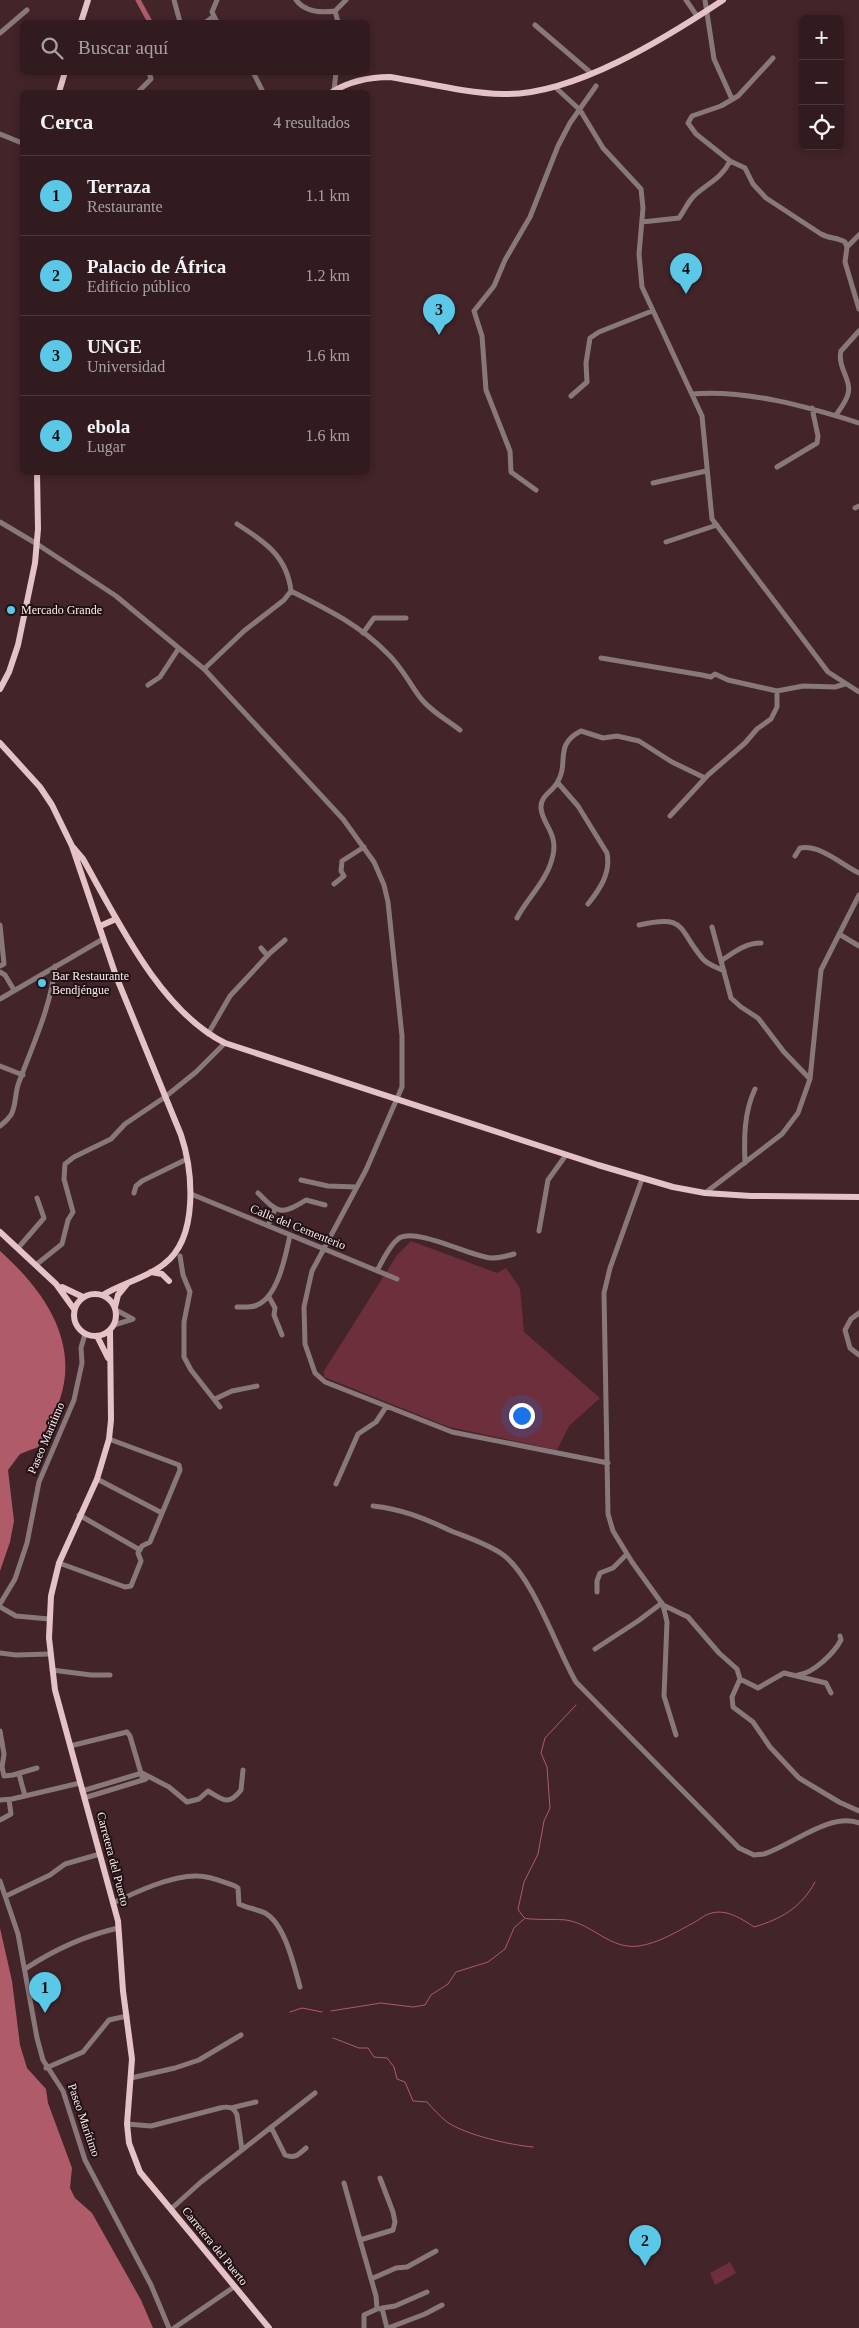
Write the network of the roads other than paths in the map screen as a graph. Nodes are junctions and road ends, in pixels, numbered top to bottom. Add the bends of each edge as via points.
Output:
1 (88, 0) edge
2 (174, 0) edge
3 (216, 0) edge
4 (296, 0) edge
5 (346, 0) edge
6 (686, 0) edge
7 (705, 0) edge
8 (724, 0) edge
9 (27, 10) dead end
10 (335, 11) junction
11 (707, 11) junction
12 (214, 16) junction
13 (697, 16) junction
14 (82, 20) edge
15 (179, 20) edge
16 (209, 20) edge
17 (216, 20) edge
18 (337, 20) edge
19 (535, 24) dead end
20 (0, 33) edge
21 (773, 58) dead end
22 (591, 73) junction
23 (64, 75) edge
24 (150, 75) edge
25 (254, 75) edge
26 (336, 75) edge
27 (596, 86) dead end
28 (555, 87) junction
29 (60, 90) edge
30 (140, 90) edge
31 (262, 90) edge
32 (333, 90) edge
33 (338, 90) edge
34 (732, 99) junction
35 (580, 110) junction
36 (0, 134) edge
37 (20, 142) edge
38 (730, 161) junction
39 (642, 222) junction
40 (859, 236) edge
41 (847, 247) junction
42 (859, 309) edge
43 (652, 311) junction
44 (859, 331) edge
45 (692, 394) junction
46 (571, 396) dead end
47 (812, 408) junction
48 (836, 416) junction
49 (859, 423) edge
50 (777, 467) dead end
51 (706, 471) junction
52 (37, 475) edge
53 (653, 483) dead end
54 (536, 490) dead end
55 (0, 522) edge
56 (237, 524) dead end
57 (717, 525) junction
58 (666, 542) dead end
59 (38, 544) junction
60 (291, 591) junction
61 (406, 618) dead end
62 (363, 633) junction
63 (179, 648) junction
64 (601, 658) dead end
65 (204, 669) junction
66 (845, 684) junction
67 (148, 685) dead end
68 (0, 689) edge
69 (778, 691) junction
70 (859, 692) edge
71 (460, 730) dead end
72 (0, 743) edge
73 (705, 778) junction
74 (558, 783) junction
75 (670, 816) dead end
76 (72, 846) junction
77 (364, 847) junction
78 (795, 856) dead end
79 (859, 873) edge
80 (334, 884) dead end
81 (859, 895) edge
82 (588, 904) dead end
83 (517, 918) dead end
84 (116, 919) junction
85 (0, 925) edge
86 (639, 925) dead end
87 (100, 926) junction
88 (712, 927) dead end
89 (839, 934) junction
90 (103, 939) junction
91 (284, 940) dead end
92 (761, 943) dead end
93 (859, 946) edge
94 (261, 948) dead end
95 (267, 956) junction
96 (721, 961) junction
97 (0, 966) edge
98 (55, 966) junction
99 (724, 971) junction
100 (0, 972) edge
101 (14, 990) junction
102 (0, 998) edge
103 (208, 1034) junction
104 (224, 1043) junction
105 (0, 1066) edge
106 (23, 1075) junction
107 (810, 1078) junction
108 (755, 1089) dead end
109 (165, 1097) junction
110 (398, 1099) junction
111 (0, 1126) edge
112 (566, 1154) junction
113 (187, 1159) junction
114 (745, 1163) junction
115 (642, 1178) junction
116 (301, 1180) dead end
117 (356, 1187) junction
118 (134, 1193) dead end
119 (258, 1193) dead end
120 (705, 1193) junction
121 (191, 1194) junction
122 (859, 1197) edge
123 (37, 1198) dead end
124 (325, 1205) dead end
125 (275, 1209) junction
126 (268, 1226) junction
127 (539, 1231) dead end
128 (0, 1232) edge
129 (290, 1235) junction
130 (18, 1248) junction
131 (324, 1249) junction
132 (514, 1254) dead end
133 (180, 1256) dead end
134 (37, 1264) junction
135 (377, 1271) junction
136 (150, 1272) junction
137 (397, 1279) dead end
138 (169, 1281) dead end
139 (129, 1282) junction
140 (56, 1284) junction
141 (103, 1295) junction
142 (83, 1297) junction
143 (269, 1297) junction
144 (237, 1307) dead end
145 (74, 1309) junction
146 (115, 1309) junction
147 (859, 1313) edge
148 (112, 1328) junction
149 (85, 1334) junction
150 (282, 1335) dead end
151 (97, 1336) junction
152 (859, 1355) edge
153 (110, 1364) junction
154 (257, 1386) dead end
155 (214, 1400) junction
156 (220, 1407) dead end
157 (386, 1407) junction
158 (109, 1439) junction
159 (608, 1463) junction
160 (97, 1479) junction
161 (336, 1484) dead end
162 (373, 1506) dead end
163 (162, 1513) junction
164 (79, 1515) junction
165 (140, 1550) junction
166 (627, 1554) junction
167 (59, 1563) junction
168 (597, 1592) dead end
169 (663, 1604) junction
170 (0, 1606) edge
171 (49, 1619) junction
172 (840, 1636) dead end
173 (595, 1649) dead end
174 (0, 1654) edge
175 (50, 1654) junction
176 (52, 1670) junction
177 (110, 1674) dead end
178 (795, 1675) junction
179 (740, 1680) junction
180 (832, 1693) dead end
181 (0, 1732) edge
182 (676, 1735) dead end
183 (70, 1746) junction
184 (37, 1768) dead end
185 (243, 1770) dead end
186 (142, 1773) junction
187 (19, 1774) junction
188 (149, 1778) junction
189 (143, 1780) junction
190 (80, 1783) junction
191 (83, 1794) junction
192 (25, 1796) junction
193 (0, 1800) edge
194 (9, 1800) junction
195 (859, 1811) edge
196 (0, 1820) edge
197 (859, 1823) edge
198 (100, 1854) junction
199 (0, 1881) edge
200 (6, 1896) junction
201 (112, 1903) junction
202 (118, 1928) junction
203 (25, 1969) junction
204 (300, 1987) dead end
205 (127, 2016) junction
206 (241, 2035) dead end
207 (46, 2068) junction
208 (130, 2078) junction
209 (315, 2093) dead end
210 (256, 2102) dead end
211 (231, 2108) junction
212 (127, 2124) junction
213 (271, 2127) junction
214 (306, 2148) dead end
215 (242, 2150) junction
216 (380, 2178) dead end
217 (344, 2183) dead end
218 (170, 2209) junction
219 (360, 2240) junction
220 (436, 2251) dead end
221 (372, 2279) junction
222 (234, 2287) junction
223 (427, 2292) dead end
224 (442, 2305) dead end
225 (380, 2309) junction
226 (169, 2328) edge
227 (174, 2328) edge
228 (268, 2328) edge
229 (364, 2328) edge
230 (387, 2328) edge

1 - 14 main road
2 - 15 street
3 - 12 street
4 - 10 street via 310,10
5 - 10 street
6 - 13 street
7 - 11 street
8 - 11 main road
9 - 20 street
10 - 18 street
11 - 13 main road
11 - 34 street via 714,59
12 - 16 street
12 - 17 street
13 - 22 main road via 639,51
19 - 22 street
21 - 34 street via 745,90
22 - 28 main road
23 - 29 main road
24 - 30 street via 151,79
25 - 31 street
26 - 32 street
27 - 35 street
28 - 33 main road via 505,94 482,93 377,77
28 - 35 street
34 - 38 street via 692,116 688,124
35 - 39 street via 603,148 638,185 642,193
35 - 54 street via 558,146 528,222 494,286 474,312 482,336 486,390 510,451 511,472
36 - 37 street
38 - 39 street via 725,172 692,199 679,218
38 - 41 street via 745,168 753,184 766,198 830,239 839,238
39 - 43 street via 640,276
40 - 41 street
41 - 42 street via 845,262
43 - 45 street
43 - 46 street via 590,338 587,382
44 - 48 street via 841,352 848,393
45 - 47 street via 731,395
45 - 51 street via 703,422
47 - 48 street
47 - 50 street via 817,443
48 - 49 street
51 - 53 street
51 - 57 street via 710,512
52 - 59 main road
55 - 59 street
56 - 60 street via 274,551 283,565
57 - 58 street
57 - 66 street via 815,656 828,672
59 - 63 street via 116,596
59 - 68 main road via 18,645
60 - 62 street via 336,613
60 - 65 street
61 - 62 street via 374,618
62 - 71 street via 399,664 419,697 430,708
63 - 65 street
63 - 67 street via 160,677
64 - 69 street via 702,676 715,674
65 - 77 street via 343,819
66 - 69 street
66 - 70 street
69 - 73 street via 777,707 771,720
72 - 76 main road via 40,787
73 - 74 street via 639,741 617,736 604,738 581,731 571,736 564,749
73 - 75 street
74 - 82 street via 578,806 607,853 606,876
74 - 83 street via 541,803 552,832 554,854 545,878
76 - 84 main road via 83,859
76 - 87 main road
77 - 80 street via 342,861 344,876
77 - 110 street via 384,885 388,902 403,1055 402,1087
78 - 79 street via 803,847
81 - 89 street
84 - 87 main road
84 - 103 main road via 149,972
85 - 97 street via 4,964
86 - 99 street via 659,920 673,922 685,930 703,959
87 - 90 main road
88 - 96 street
89 - 93 street
89 - 107 street via 819,979
90 - 98 street
90 - 109 main road
91 - 95 street
92 - 96 street via 742,947
94 - 95 street
95 - 103 street via 230,996
96 - 99 street
98 - 101 street
98 - 106 street via 52,988
99 - 107 street via 731,998 758,1018 784,1052
100 - 101 street
101 - 102 street
103 - 104 main road
104 - 109 street
104 - 110 main road
105 - 106 street
106 - 111 street via 11,1116
107 - 114 street via 804,1099 790,1124
108 - 114 street via 746,1116
109 - 113 main road via 181,1134
109 - 134 street via 125,1124 105,1143 66,1164 64,1179 73,1212 62,1244
110 - 112 main road
110 - 117 street
112 - 115 main road
112 - 127 street via 548,1180
113 - 118 street via 142,1181
113 - 121 main road
114 - 120 street
115 - 120 main road
115 - 159 street via 604,1294
116 - 117 street via 328,1186
117 - 131 street
119 - 125 street
120 - 122 main road
121 - 126 street, Calle del Cementerio
121 - 136 main road via 183,1237 177,1249 166,1263
123 - 130 street via 44,1218
124 - 125 street via 306,1200 291,1210 280,1212
125 - 126 street
126 - 129 street, Calle del Cementerio
128 - 130 main road
129 - 131 street, Calle del Cementerio
129 - 143 street via 283,1266
130 - 134 main road
131 - 135 street, Calle del Cementerio
131 - 157 street via 312,1271 304,1307 305,1344 310,1362 315,1373 326,1382
132 - 135 street via 492,1258 451,1244 408,1235 399,1238 392,1246
133 - 155 street via 190,1292 184,1322 184,1357
134 - 140 main road
135 - 137 street, Calle del Cementerio
136 - 138 main road via 159,1273
136 - 139 main road
139 - 141 main road
139 - 146 main road via 121,1291
140 - 142 main road
140 - 145 main road
141 - 142 main road
141 - 146 main road
142 - 145 main road
143 - 144 street via 257,1306
143 - 150 street via 276,1308 274,1314
145 - 149 main road via 75,1322
146 - 148 main road
146 - 148 street via 133,1319
147 - 152 street via 845,1330 850,1348
148 - 151 main road
148 - 153 main road, Carretera del Puerto
149 - 151 main road
149 - 170 street, Paseo Marítimo via 74,1400 39,1482 27,1543 15,1579
151 - 153 main road, Carretera del Puerto
153 - 158 main road, Carretera del Puerto
154 - 155 street
155 - 156 street
157 - 159 street via 452,1432
157 - 161 street via 376,1422 358,1434
158 - 160 main road, Carretera del Puerto
158 - 163 street via 180,1467
159 - 166 street via 610,1525
160 - 163 street
160 - 164 main road, Carretera del Puerto
162 - 197 street via 418,1516 492,1549 509,1560 541,1610 576,1682 739,1848 764,1854 834,1822 852,1820
163 - 165 street via 150,1542
164 - 165 street
164 - 167 main road, Carretera del Puerto
165 - 167 street via 141,1561 129,1587
166 - 168 street via 613,1568 600,1573
166 - 169 street
167 - 171 main road, Carretera del Puerto
169 - 173 street
169 - 179 street via 688,1617 736,1669
169 - 182 street via 667,1622 664,1696
170 - 171 street via 16,1616
171 - 175 main road, Carretera del Puerto
172 - 178 street via 837,1648 810,1671
174 - 175 street
175 - 176 main road, Carretera del Puerto
176 - 177 street via 91,1676
176 - 183 main road, Carretera del Puerto
178 - 179 street via 784,1673 758,1688
178 - 180 street via 826,1683
179 - 195 street via 732,1697 733,1707 753,1722 770,1747 799,1778
181 - 187 street via 4,1776
183 - 186 street via 127,1732
183 - 190 main road, Carretera del Puerto
184 - 187 street
185 - 188 street via 241,1790 237,1796 227,1800 208,1791 199,1799 188,1802 169,1787
186 - 188 street
186 - 189 street
186 - 191 street
187 - 192 street
188 - 189 street
189 - 191 street
190 - 191 main road, Carretera del Puerto
190 - 192 street
191 - 198 main road, Carretera del Puerto
192 - 194 street
193 - 194 street
194 - 196 street via 11,1814
198 - 200 street via 65,1864 50,1875
198 - 201 main road, Carretera del Puerto
199 - 200 street, Paseo Marítimo
200 - 203 street, Paseo Marítimo
201 - 202 main road, Carretera del Puerto
201 - 204 street via 159,1883 192,1876 215,1878 235,1886 239,1904 266,1913 275,1922 285,1941
202 - 203 street via 85,1936
202 - 205 main road, Carretera del Puerto
203 - 207 street, Paseo Marítimo via 36,2038
205 - 207 street via 108,2020 82,2052
205 - 208 main road, Carretera del Puerto via 132,2053
206 - 208 street via 199,2060
207 - 226 street, Paseo Marítimo via 64,2091 85,2160 151,2285
208 - 212 main road, Carretera del Puerto
209 - 213 street
210 - 211 street
211 - 212 street via 151,2126
211 - 215 street via 237,2115
212 - 218 main road, Carretera del Puerto via 129,2143 140,2172
213 - 214 street via 285,2155 297,2157
213 - 215 street
215 - 218 street
216 - 219 street via 395,2227
217 - 219 street
218 - 222 main road, Carretera del Puerto
219 - 221 street
220 - 221 street via 407,2267 396,2268
221 - 225 street
222 - 227 street
222 - 228 main road, Carretera del Puerto
223 - 225 street
224 - 230 street
225 - 229 street via 364,2315
225 - 230 street

